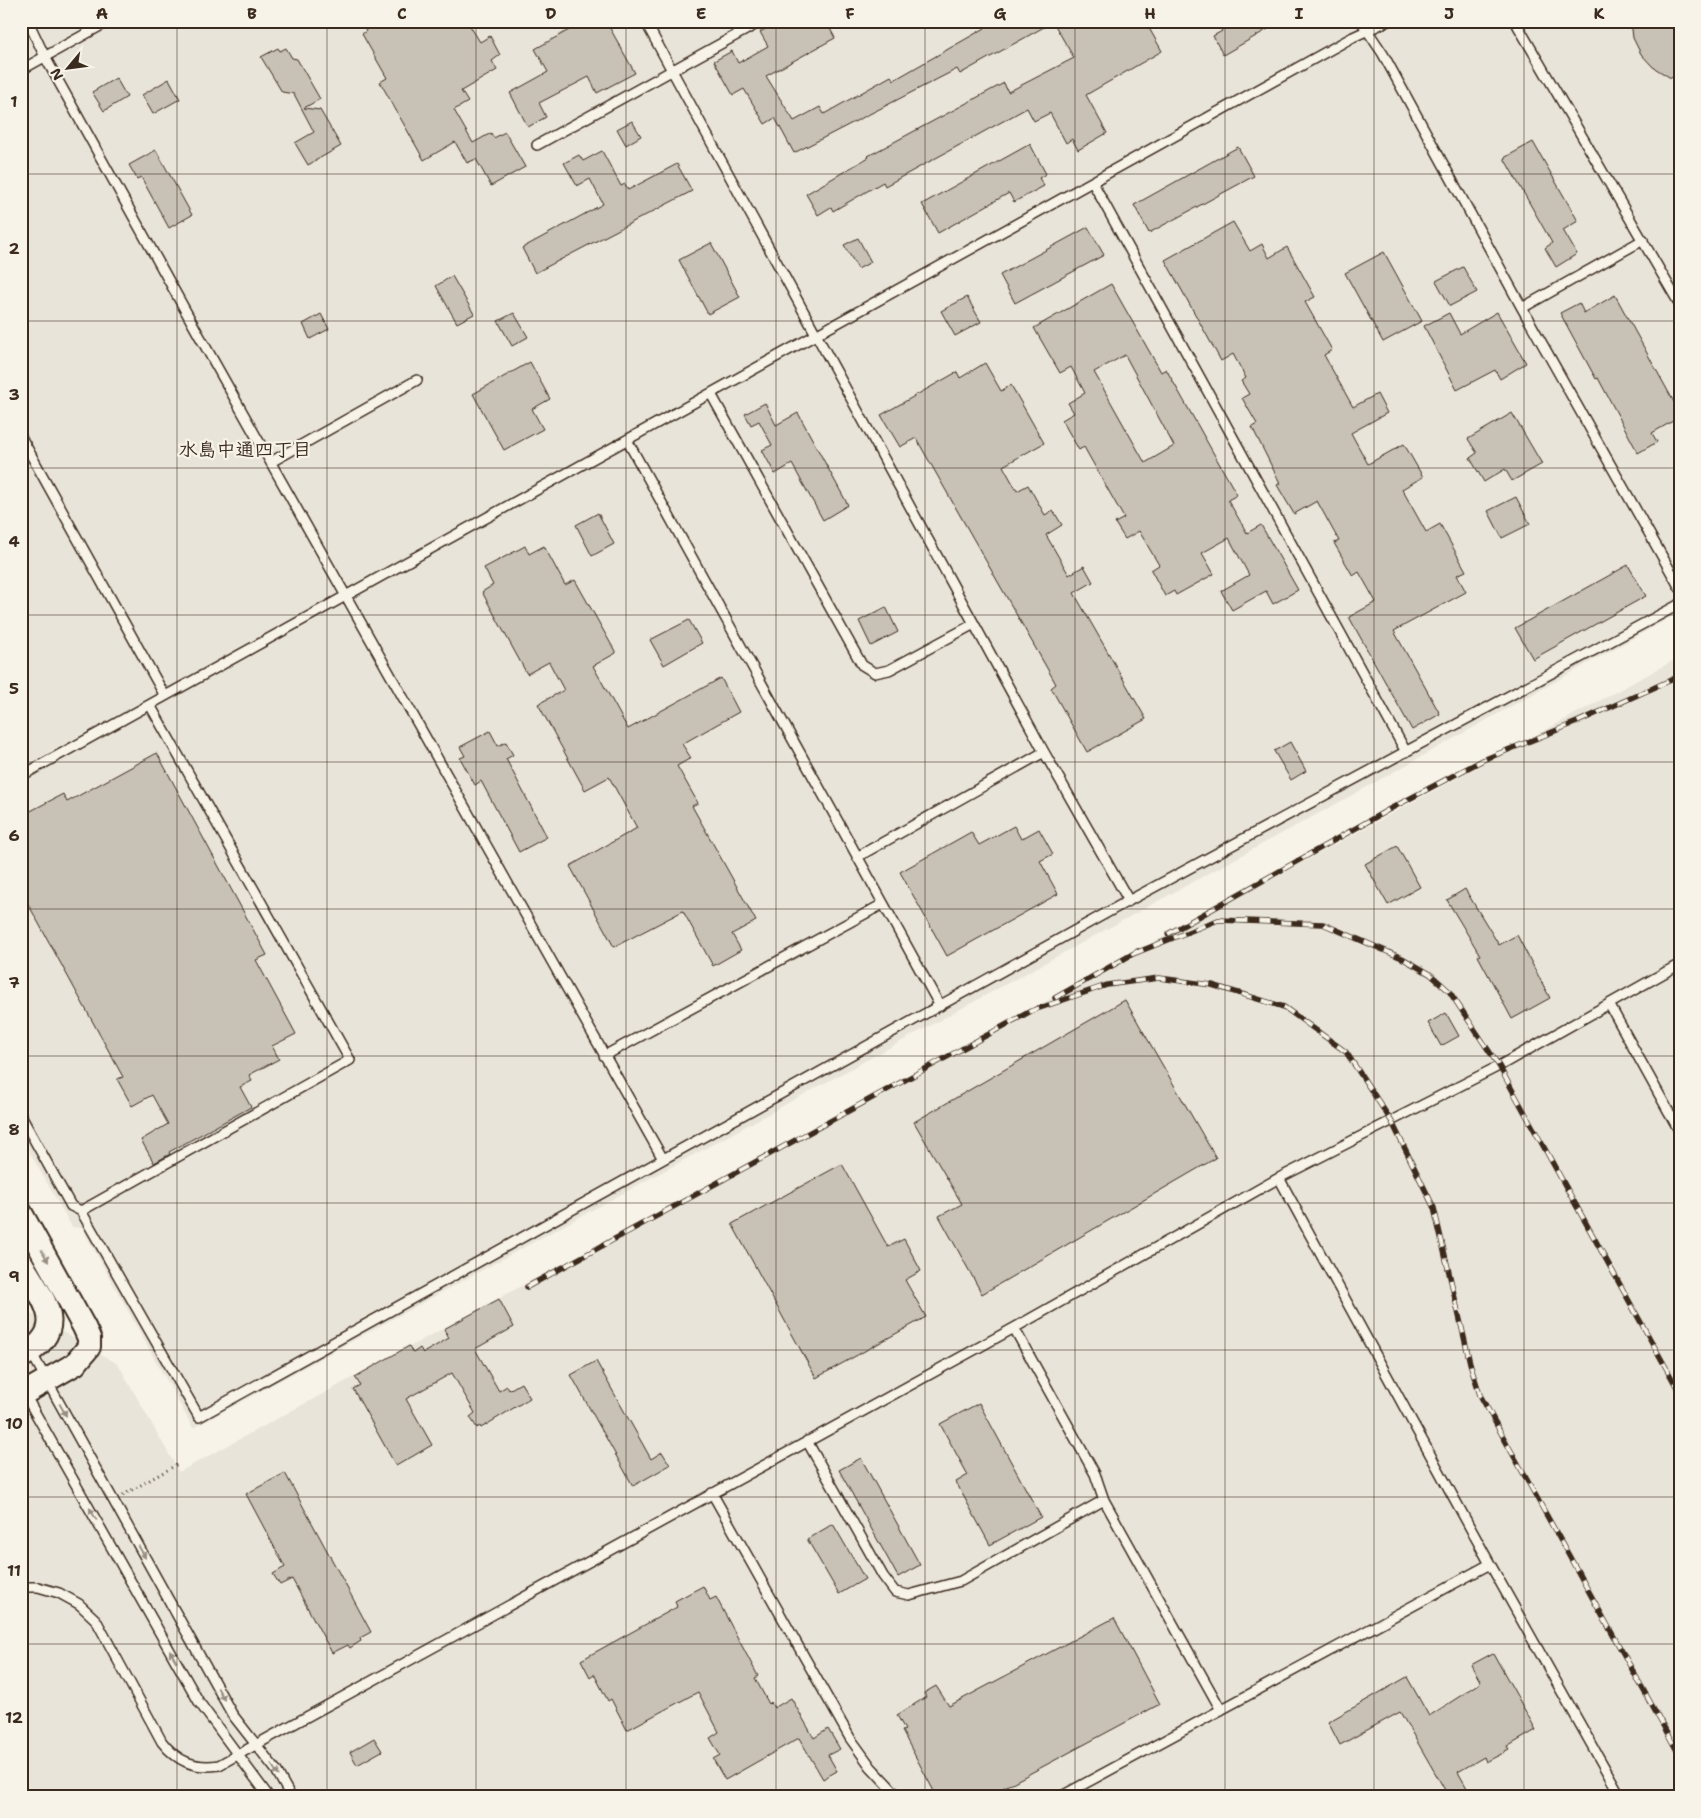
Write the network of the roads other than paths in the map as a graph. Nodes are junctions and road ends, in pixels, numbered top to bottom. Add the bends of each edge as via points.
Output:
1 (28, 21) edge
2 (109, 21) edge
3 (645, 21) edge
4 (762, 21) edge
5 (1361, 21) edge
6 (1388, 21) edge
7 (1515, 21) edge
8 (1368, 31) junction
9 (45, 57) junction
10 (21, 70) edge
11 (673, 72) junction
12 (537, 146) dead end
13 (1093, 183) junction
14 (1643, 240) junction
15 (1680, 305) edge
16 (1522, 308) junction
17 (816, 336) junction
18 (417, 380) dead end
19 (711, 394) junction
20 (21, 437) edge
21 (627, 440) junction
22 (271, 462) junction
23 (1680, 588) edge
24 (347, 596) junction
25 (1680, 604) edge
26 (974, 624) junction
27 (165, 696) junction
28 (150, 705) junction
29 (1044, 752) junction
30 (1406, 752) junction
31 (21, 776) edge
32 (857, 857) junction
33 (1129, 901) junction
34 (883, 904) junction
35 (1680, 964) edge
36 (1609, 1004) junction
37 (940, 1006) junction
38 (604, 1056) junction
39 (21, 1116) edge
40 (1680, 1132) edge
41 (663, 1159) junction
42 (1279, 1178) junction
43 (81, 1212) junction
44 (21, 1213) edge
45 (21, 1262) edge
46 (1014, 1328) junction
47 (26, 1354) edge
48 (47, 1381) junction
49 (22, 1393) edge
50 (807, 1441) junction
51 (712, 1493) junction
52 (1104, 1500) junction
53 (1490, 1564) junction
54 (21, 1587) edge
55 (1221, 1710) junction
56 (256, 1745) junction
57 (238, 1754) junction
58 (268, 1797) edge
59 (290, 1797) edge
60 (899, 1797) edge
61 (1060, 1797) edge
62 (1621, 1797) edge

1 - 9 lane
2 - 9 lane
3 - 11 lane
4 - 11 lane
5 - 8 lane
6 - 8 lane
7 - 14 lane
8 - 13 lane
8 - 16 lane
9 - 10 lane
9 - 22 lane
11 - 12 lane
11 - 17 lane
13 - 17 lane
13 - 30 lane
14 - 15 lane
14 - 16 lane
16 - 23 lane
17 - 19 lane
17 - 26 lane
18 - 22 lane
19 - 21 lane
19 - 26 lane via 862,665 875,673 889,670
20 - 27 lane
21 - 24 lane
21 - 32 lane
22 - 24 lane
24 - 27 lane
24 - 38 lane
25 - 30 lane
26 - 29 lane
27 - 28 lane
28 - 31 lane
28 - 43 lane via 350,1060
29 - 32 lane
29 - 33 lane
30 - 33 lane
32 - 34 lane
33 - 37 lane
34 - 37 lane
34 - 38 lane
35 - 36 lane
36 - 40 lane
36 - 42 lane via 1499,1066
37 - 41 lane
38 - 41 lane
39 - 43 lane via 71,1206
41 - 43 lane via 199,1417
42 - 46 lane
42 - 53 lane
44 -> 48 street via 89,1338 84,1356
45 - 47 street via 51,1318 45,1338
46 - 50 lane
46 - 52 lane via 1095,1474
47 - 48 lane
48 - 49 street
48 -> 56 lane via 232,1714
57 -> 49 lane via 199,1702
50 - 51 lane
50 - 52 lane via 883,1576 896,1592 909,1595 961,1581
51 - 56 lane
51 - 60 lane via 850,1738
52 - 55 lane
53 - 55 lane
53 - 62 lane
54 - 57 lane via 38,1587 59,1593 79,1604 96,1620 162,1742 180,1759 188,1764 209,1767
55 - 61 lane
56 - 57 lane
56 -> 59 lane via 276,1770
57 - 58 lane

